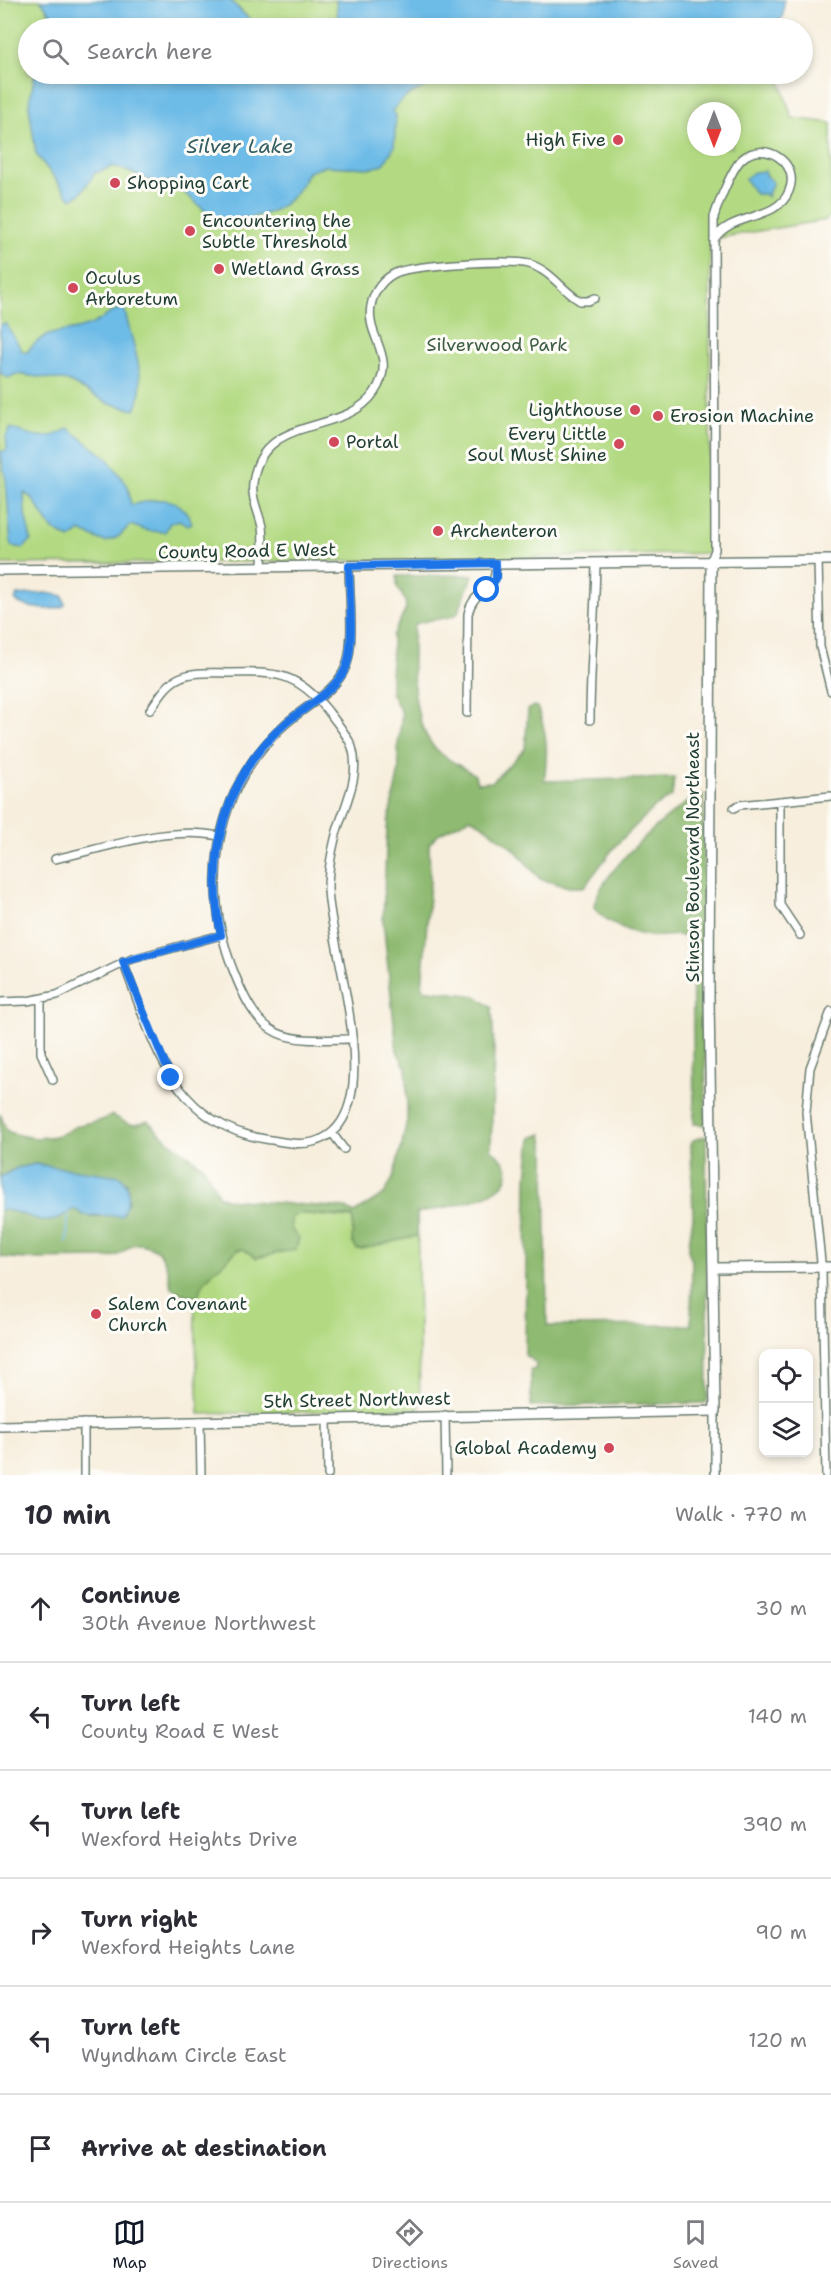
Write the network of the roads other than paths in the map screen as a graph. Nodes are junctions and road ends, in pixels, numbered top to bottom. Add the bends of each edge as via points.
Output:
1 (714, 240) junction
2 (595, 298) dead end
3 (711, 560) junction
4 (818, 560) junction
5 (831, 560) edge
6 (496, 563) junction
7 (596, 563) junction
8 (349, 566) junction
9 (262, 568) junction
10 (0, 570) edge
11 (831, 691) edge
12 (317, 698) junction
13 (150, 710) dead end
14 (467, 713) dead end
15 (590, 720) dead end
16 (831, 796) edge
17 (780, 801) junction
18 (734, 808) dead end
19 (219, 836) junction
20 (55, 859) dead end
21 (800, 934) dead end
22 (221, 935) junction
23 (123, 962) junction
24 (41, 999) junction
25 (0, 1002) edge
26 (831, 1011) edge
27 (352, 1039) junction
28 (53, 1080) dead end
29 (332, 1133) junction
30 (344, 1149) dead end
31 (820, 1267) junction
32 (831, 1267) edge
33 (714, 1268) junction
34 (827, 1370) edge
35 (715, 1410) junction
36 (444, 1415) junction
37 (327, 1418) junction
38 (201, 1421) junction
39 (84, 1423) junction
40 (0, 1426) edge
41 (84, 1475) edge
42 (201, 1475) edge
43 (328, 1475) edge
44 (446, 1475) edge
45 (716, 1475) edge
46 (826, 1475) edge

1 - 1 street, Stinson Boulevard Northeast via 728,226 774,208 785,199 791,177 780,158 769,152 756,152 737,165 715,213
1 - 3 street, Stinson Boulevard Northeast via 716,550
2 - 9 street via 580,301 540,268 520,262 414,269 391,276 378,289 371,305 370,320 383,361 374,393 355,410 283,436 269,448 257,468 253,495 262,527
3 - 4 street, County Road E West
3 - 7 street, County Road E West
3 - 33 street, Stinson Boulevard Northeast via 709,997
4 - 5 street, County Road E West
4 - 11 street via 820,647
6 - 7 street, County Road E West
6 - 8 street, County Road E West
6 - 14 street via 496,579 472,600 468,614
7 - 15 street
8 - 9 street, County Road E West
8 - 12 street via 347,665 338,681
9 - 10 street, County Road E West
12 - 13 street via 300,682 280,674 195,674 174,681
12 - 19 street via 281,727 255,757 230,802
12 - 27 street via 348,739 354,756 355,774 333,846 328,887
16 - 17 street
17 - 18 street
17 - 21 street via 780,905
19 - 20 street via 171,834
19 - 22 street via 214,892
22 - 23 street
22 - 27 street via 244,998 264,1025 302,1040
23 - 24 street
23 - 29 street via 163,1064 190,1102 231,1130 291,1143 315,1142
24 - 25 street
24 - 28 street via 41,1053
26 - 31 street via 810,1068 806,1112
27 - 29 street via 352,1099 346,1116
29 - 30 street
31 - 32 street
31 - 33 street
31 - 34 street
33 - 35 street, Stinson Boulevard Northeast
34 - 46 street
35 - 36 street, 5th Street Northwest
35 - 45 street, Stinson Boulevard Northeast
36 - 37 street, 5th Street Northwest
36 - 44 street
37 - 38 street, 5th Street Northwest
37 - 43 street
38 - 39 street, 5th Street Northwest
38 - 42 street
39 - 40 street, 5th Street Northwest
39 - 41 street

